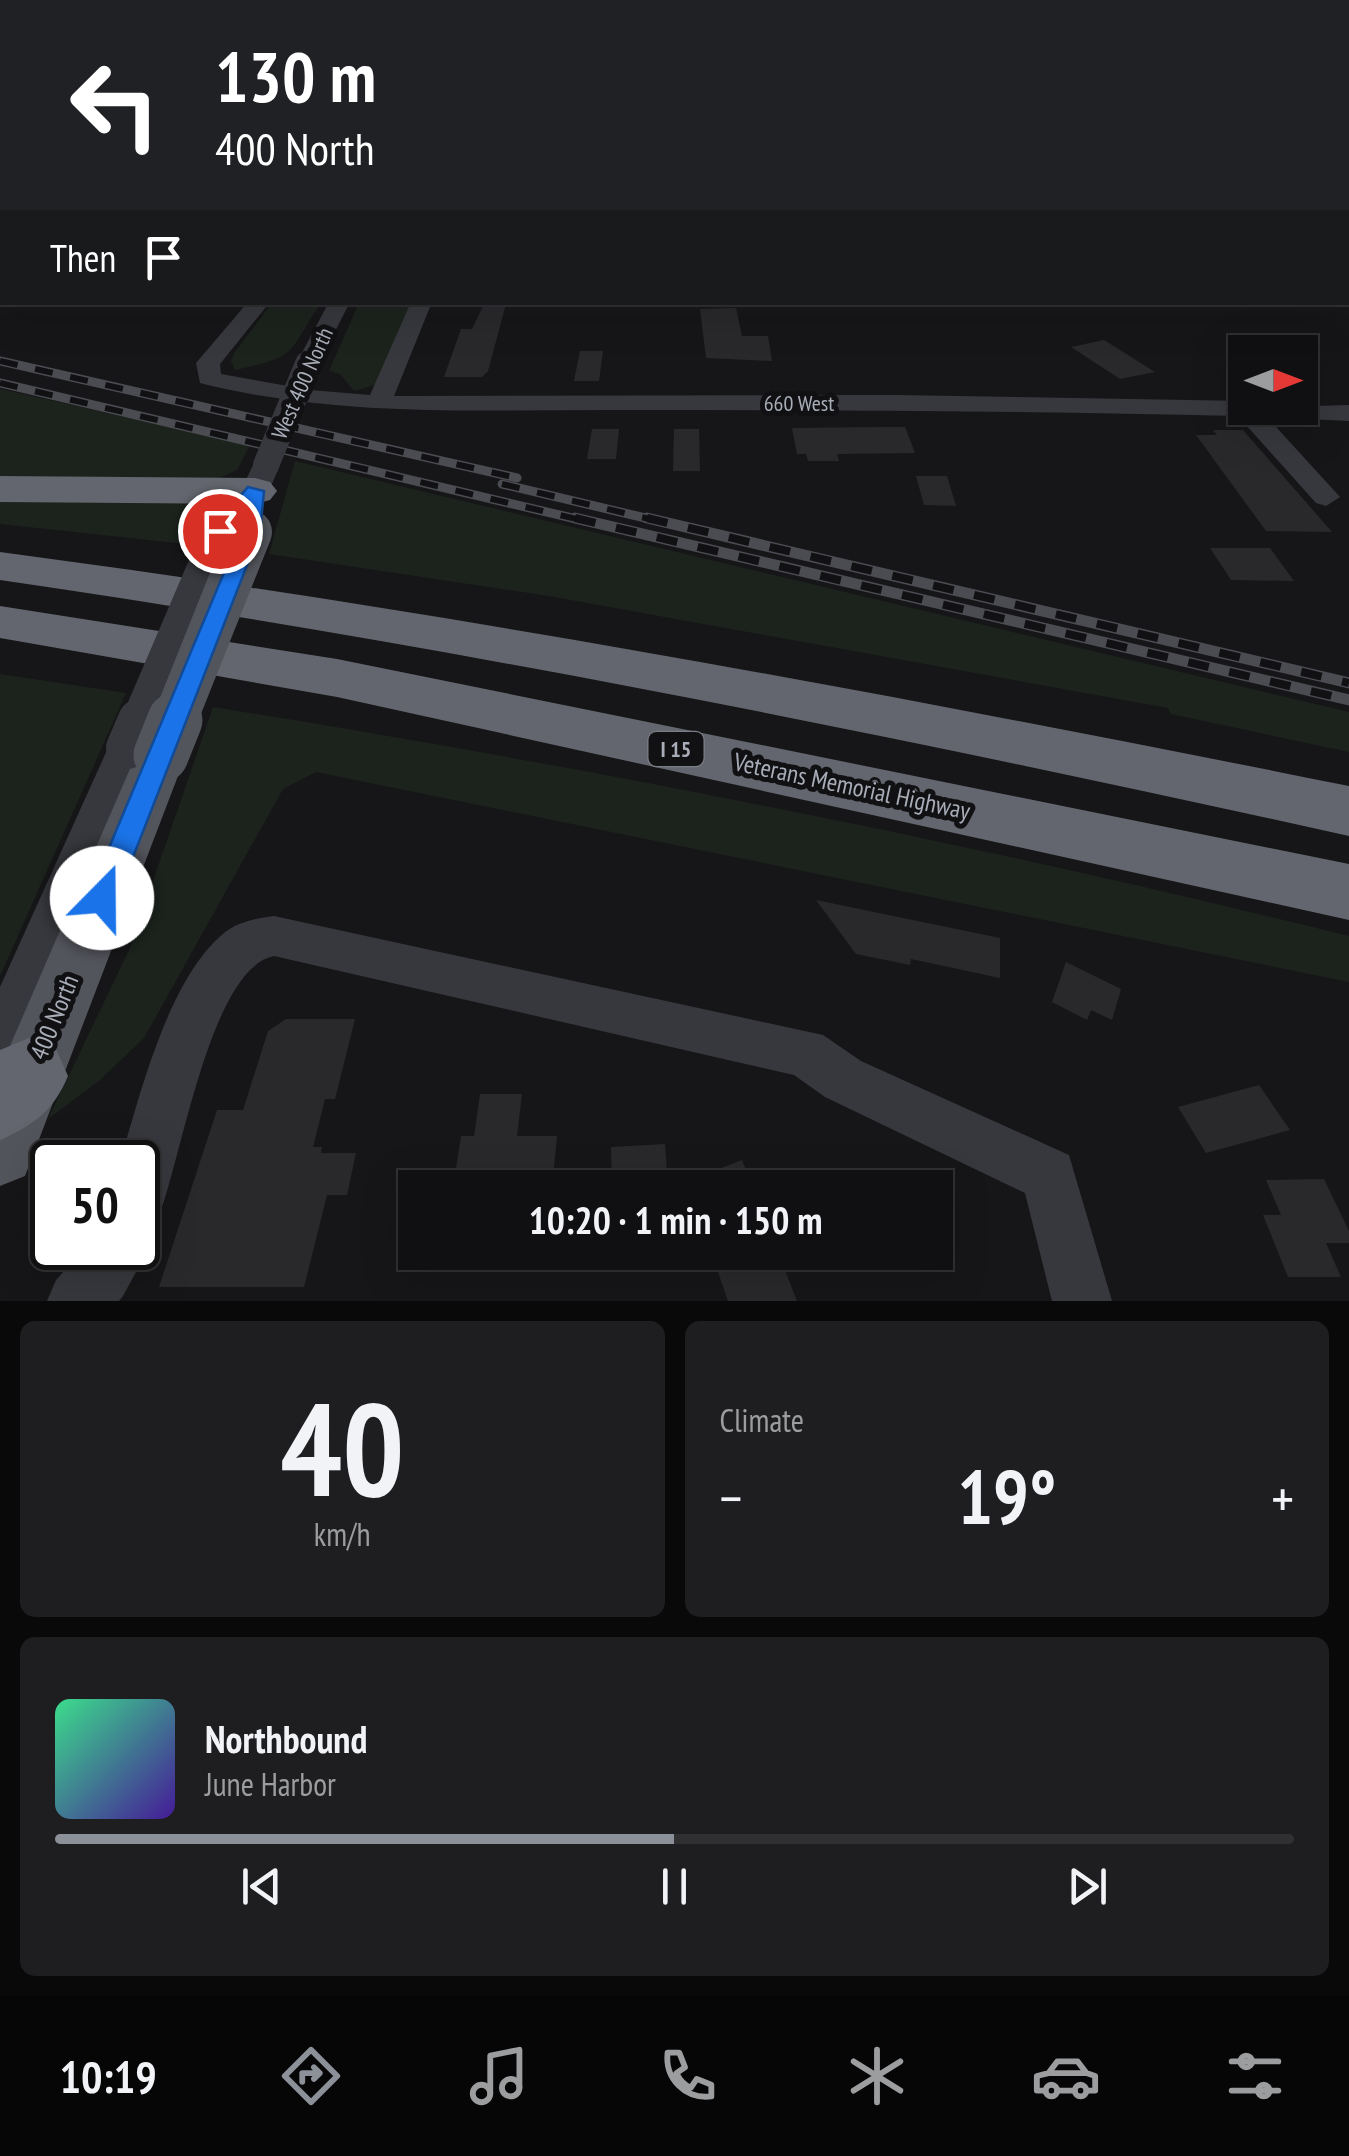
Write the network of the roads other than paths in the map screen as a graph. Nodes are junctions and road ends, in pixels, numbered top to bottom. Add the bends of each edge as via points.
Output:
1 (257, 305) edge
2 (338, 305) edge
3 (421, 305) edge
4 (380, 400) junction
5 (1228, 409) edge
6 (1318, 412) edge
7 (1349, 413) edge
8 (1260, 425) edge
9 (0, 489) edge
10 (1326, 497) dead end
11 (248, 505) junction
12 (0, 566) edge
13 (0, 622) edge
14 (1349, 811) edge
15 (1349, 892) edge
16 (10, 1073) edge
17 (154, 1140) edge
18 (0, 1150) edge
19 (102, 1270) edge
20 (77, 1301) edge
21 (1082, 1301) edge

1 - 4 street, 660 West via 208,363 209,378 250,390
2 - 11 street, West 400 North, bridge
3 - 4 street
4 - 5 street, 660 West
6 - 7 street, 660 West
8 - 10 street
9 - 11 highway
11 - 16 main road, 400 North, bridge
12 - 14 highway via 354,620 928,722
13 - 15 highway, Veterans Memorial Highway / I 15 via 337,678
16 - 18 main road, 400 North
17 - 21 street via 211,989 240,948 274,936 805,1052 843,1079 1049,1174
19 - 20 street

